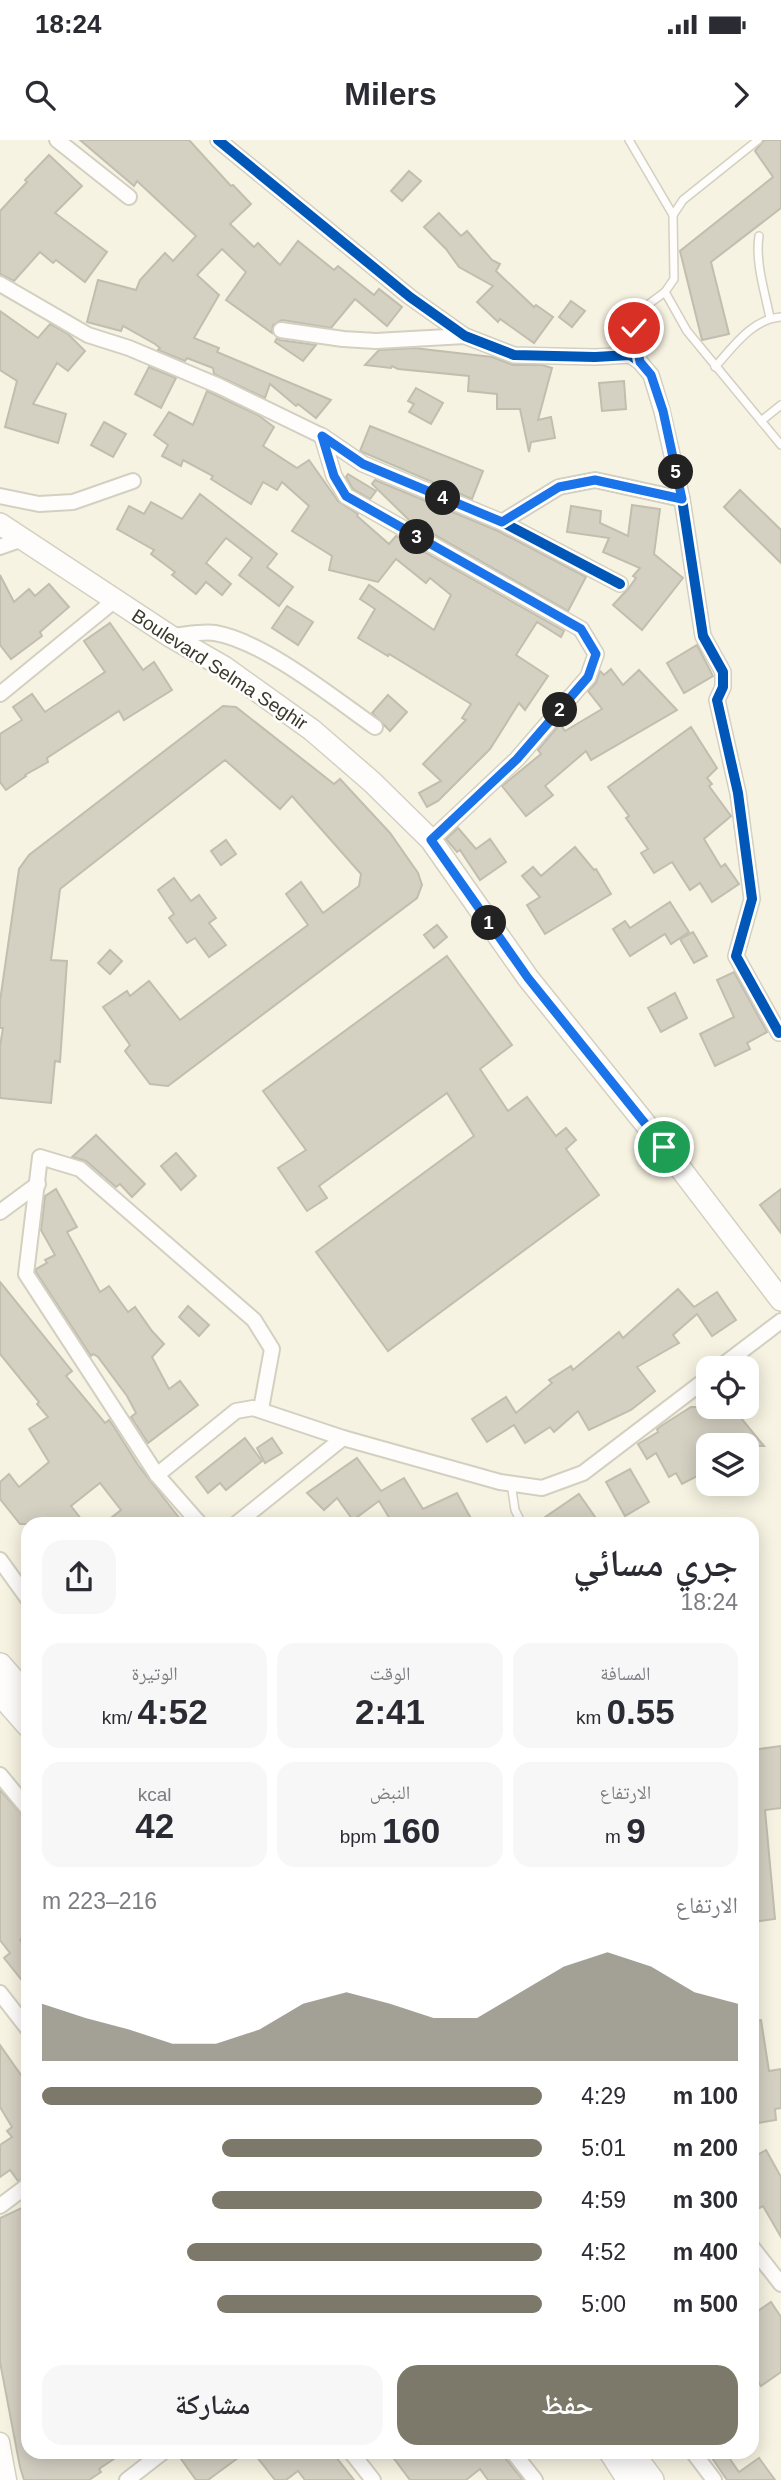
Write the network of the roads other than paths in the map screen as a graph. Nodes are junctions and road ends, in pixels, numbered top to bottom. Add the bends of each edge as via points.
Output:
1 (57, 140) edge
2 (218, 140) edge
3 (629, 140) edge
4 (758, 140) edge
5 (129, 197) dead end
6 (673, 215) junction
7 (759, 236) dead end
8 (0, 284) edge
9 (666, 292) junction
10 (781, 317) edge
11 (770, 318) junction
12 (281, 330) dead end
13 (466, 336) junction
14 (640, 362) junction
15 (715, 367) junction
16 (781, 405) edge
17 (761, 421) junction
18 (322, 436) junction
19 (781, 445) edge
20 (133, 481) dead end
21 (0, 496) edge
22 (682, 499) junction
23 (502, 522) junction
24 (0, 524) edge
25 (23, 539) junction
26 (0, 547) edge
27 (620, 584) dead end
28 (115, 600) junction
29 (170, 636) junction
30 (0, 694) edge
31 (375, 727) dead end
32 (431, 840) junction
33 (779, 1033) dead end
34 (38, 1184) junction
35 (0, 1212) edge
36 (781, 1300) edge
37 (781, 1321) edge
38 (735, 1356) edge
39 (696, 1387) edge
40 (261, 1409) junction
41 (343, 1438) junction
42 (157, 1475) junction
43 (512, 1483) junction
44 (194, 1517) edge
45 (245, 1517) edge
46 (519, 1517) edge
47 (0, 1560) edge
48 (21, 1589) edge
49 (0, 1665) edge
50 (21, 1689) edge
51 (0, 1693) edge
52 (21, 1717) edge
53 (0, 1775) edge
54 (21, 1801) edge
55 (0, 1993) edge
56 (21, 2020) edge
57 (21, 2190) edge
58 (0, 2206) edge
59 (759, 2256) edge
60 (781, 2284) edge
61 (0, 2442) edge
62 (154, 2459) edge
63 (356, 2459) edge
64 (518, 2459) edge
65 (616, 2459) edge
66 (636, 2459) edge
67 (698, 2459) edge
68 (7, 2480) edge
69 (127, 2480) edge
70 (373, 2480) edge
71 (535, 2480) edge
72 (629, 2480) edge
73 (652, 2480) edge
74 (714, 2480) edge

1 - 5 street
2 - 13 street via 410,297
3 - 6 lane
4 - 6 lane via 683,200
6 - 9 lane via 674,279
7 - 11 lane via 760,271
8 - 18 street via 88,335 219,386
9 - 14 lane via 642,309 634,328
9 - 15 lane via 687,331
10 - 11 lane
11 - 15 lane via 747,332
12 - 13 street via 343,340
13 - 14 street via 514,355 630,355
14 - 22 street via 651,375 663,411
15 - 17 lane
16 - 17 lane
17 - 19 lane
18 - 23 street via 363,464
18 - 32 street via 334,476 346,496 581,629 596,654 588,677 517,759
20 - 21 street via 73,502 39,504
22 - 23 street via 595,480 559,487
22 - 33 street via 704,636 723,672 717,701 746,839 752,899 736,956
23 - 27 street
24 - 25 main road, Boulevard Selma Seghir
25 - 26 street
25 - 28 main road, Boulevard Selma Seghir
28 - 29 main road, Boulevard Selma Seghir
28 - 30 street
29 - 31 street via 214,632 242,641
29 - 32 main road, Boulevard Selma Seghir via 224,667 312,730
32 - 36 main road, Boulevard Selma Seghir via 528,978
34 - 35 street
34 - 40 street via 40,1157 80,1169 254,1320 272,1349
34 - 42 street via 26,1274
37 - 38 street
39 - 43 street via 583,1473 542,1488
40 - 41 street
40 - 42 street via 236,1411
41 - 43 street
41 - 45 street
42 - 44 street
43 - 46 lane
47 - 48 street
49 - 50 main road
51 - 52 main road
53 - 54 street
55 - 56 street
57 - 58 street
59 - 60 street
61 - 68 street
62 - 69 street
63 - 70 street
64 - 71 street
65 - 72 main road
66 - 73 main road
67 - 74 street

